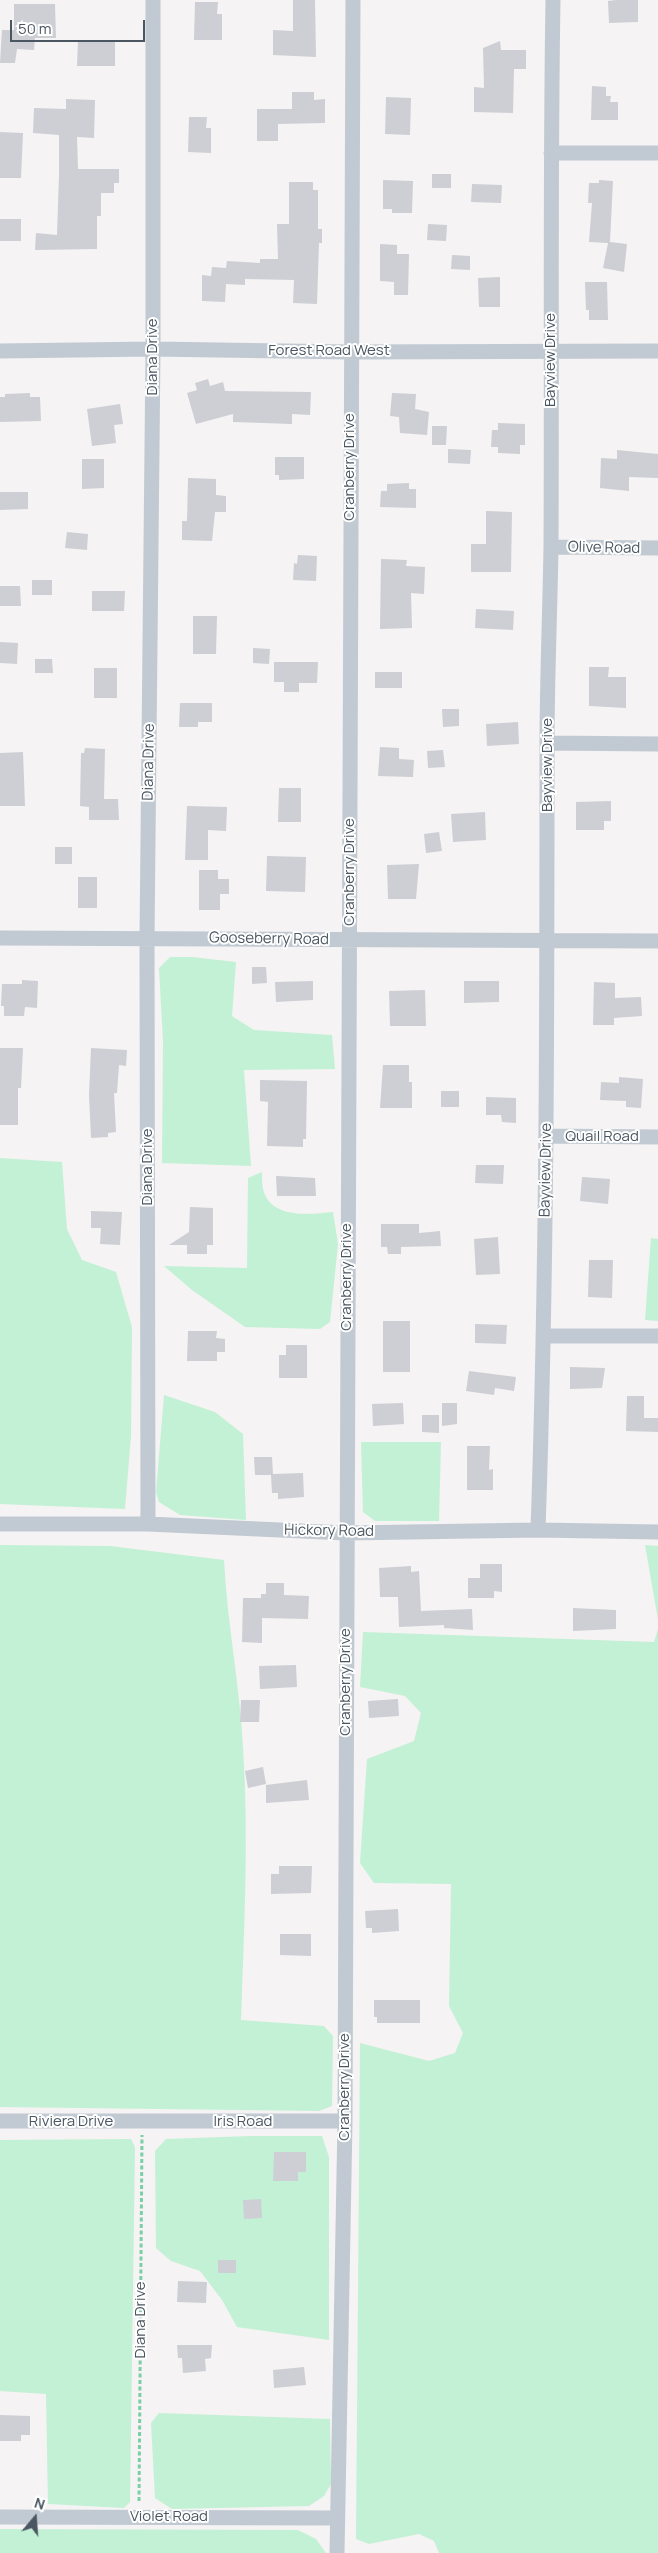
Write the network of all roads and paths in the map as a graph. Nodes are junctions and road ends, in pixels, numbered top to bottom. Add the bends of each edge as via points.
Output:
1 (153, 0) edge
2 (353, 0) edge
3 (554, 0) edge
4 (551, 152) junction
5 (658, 153) edge
6 (153, 349) junction
7 (0, 350) edge
8 (551, 350) junction
9 (658, 351) edge
10 (350, 352) junction
11 (551, 547) junction
12 (658, 548) edge
13 (547, 744) junction
14 (658, 744) edge
15 (0, 938) edge
16 (147, 938) junction
17 (349, 940) junction
18 (548, 940) junction
19 (658, 942) edge
20 (547, 1136) junction
21 (658, 1137) edge
22 (545, 1336) junction
23 (658, 1336) edge
24 (0, 1524) edge
25 (148, 1524) junction
26 (538, 1530) junction
27 (658, 1532) edge
28 (346, 1533) junction
29 (0, 2121) edge
30 (345, 2121) junction
31 (142, 2122) junction
32 (0, 2517) edge
33 (139, 2517) junction
34 (337, 2518) junction
35 (337, 2553) edge

1 - 6 street, Diana Drive
2 - 10 street, Cranberry Drive
3 - 4 street, Bayview Drive
4 - 5 street
4 - 8 street, Bayview Drive
6 - 7 street, Forest Road West
6 - 10 street, Forest Road West
6 - 16 street, Diana Drive
8 - 9 street, Forest Road West
8 - 10 street, Forest Road West
8 - 11 street, Bayview Drive
10 - 17 street, Cranberry Drive
11 - 12 street, Olive Road
11 - 13 street, Bayview Drive
13 - 14 street
13 - 18 street, Bayview Drive
15 - 16 street, Gooseberry Road
16 - 17 street, Gooseberry Road
16 - 25 street, Diana Drive
17 - 18 street, Gooseberry Road
17 - 28 street, Cranberry Drive
18 - 19 street, Gooseberry Road
18 - 20 street, Bayview Drive
20 - 21 street, Quail Road
20 - 22 street, Bayview Drive
22 - 23 street
22 - 26 street, Bayview Drive
24 - 25 street, Hickory Road
25 - 28 street, Hickory Road
26 - 27 street, Hickory Road
26 - 28 street, Hickory Road
28 - 30 street, Cranberry Drive
29 - 31 street, Riviera Drive
30 - 31 street, Iris Road
30 - 34 street, Cranberry Drive
31 - 33 path, Diana Drive
32 - 33 street, Violet Road
33 - 34 street, Violet Road
34 - 35 street, Cranberry Drive

